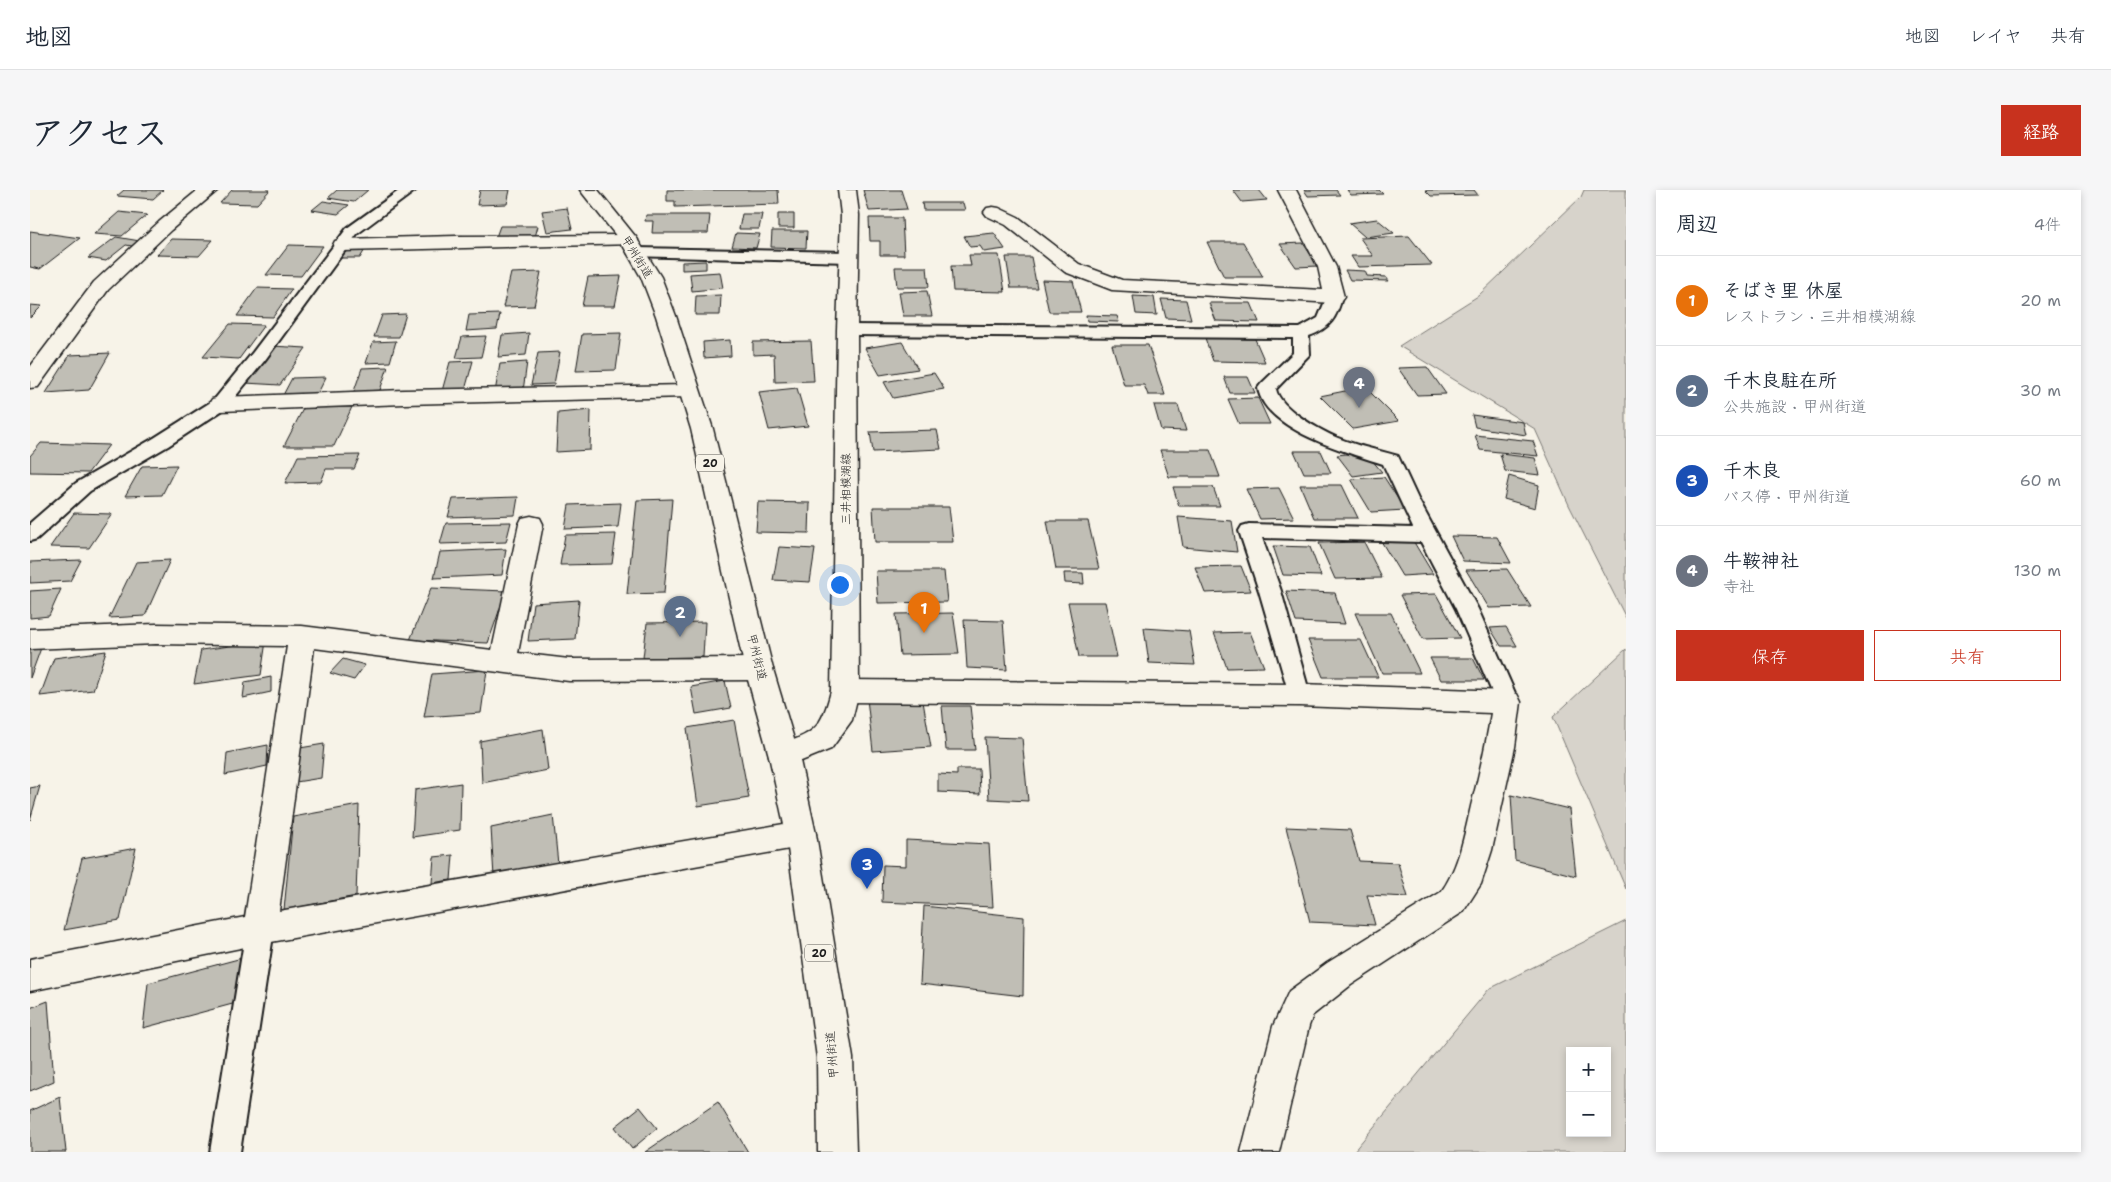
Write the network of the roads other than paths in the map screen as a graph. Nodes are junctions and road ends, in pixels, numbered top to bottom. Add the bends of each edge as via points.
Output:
1 (209, 190) edge
2 (409, 190) edge
3 (589, 190) edge
4 (847, 190) edge
5 (1286, 190) edge
6 (992, 212) dead end
7 (342, 245) junction
8 (632, 247) junction
9 (849, 257) junction
10 (1334, 297) junction
11 (847, 330) junction
12 (1301, 333) junction
13 (30, 345) edge
14 (57, 345) junction
15 (30, 382) edge
16 (689, 391) junction
17 (220, 404) junction
18 (531, 524) dead end
19 (30, 534) edge
20 (1428, 535) junction
21 (302, 636) junction
22 (30, 639) edge
23 (503, 662) junction
24 (760, 669) junction
25 (845, 691) junction
26 (1299, 696) junction
27 (1507, 702) junction
28 (784, 756) junction
29 (801, 834) junction
30 (260, 929) junction
31 (30, 975) edge
32 (226, 1152) edge
33 (837, 1152) edge
34 (1260, 1152) edge

1 - 14 main road via 100,286
2 - 7 lane via 352,231
3 - 8 main road, 甲州街道 / 20
4 - 9 main road, 三井相模湖線
5 - 10 main road via 1328,267
6 - 10 main road via 1012,221 1072,268 1118,286
7 - 8 main road via 456,241
7 - 17 lane
8 - 9 lane
8 - 16 main road, 甲州街道 / 20 via 651,277
9 - 11 main road, 三井相模湖線
10 - 12 lane via 1329,317 1318,328
11 - 12 lane
11 - 25 main road, 三井相模湖線
12 - 20 lane via 1302,354 1267,388 1268,396 1276,407 1331,442 1391,460
13 - 14 main road
14 - 15 main road
16 - 17 main road
16 - 24 main road, 甲州街道 / 20 via 702,428
17 - 19 lane via 83,487
18 - 23 main road
20 - 26 lane via 1249,531 1270,591
20 - 27 lane via 1467,609
21 - 22 main road via 156,634
21 - 23 main road
21 - 30 main road
23 - 24 main road via 569,670
24 - 28 main road, 甲州街道 / 20
25 - 26 main road
25 - 28 main road, 三井相模湖線 via 838,720 821,740
26 - 27 main road
27 - 34 main road via 1500,747 1465,884 1452,902 1339,974 1301,1003 1291,1026
28 - 29 main road, 甲州街道 / 20
29 - 30 main road
29 - 33 main road, 甲州街道 / 20 via 834,1058
30 - 31 main road
30 - 32 lane

